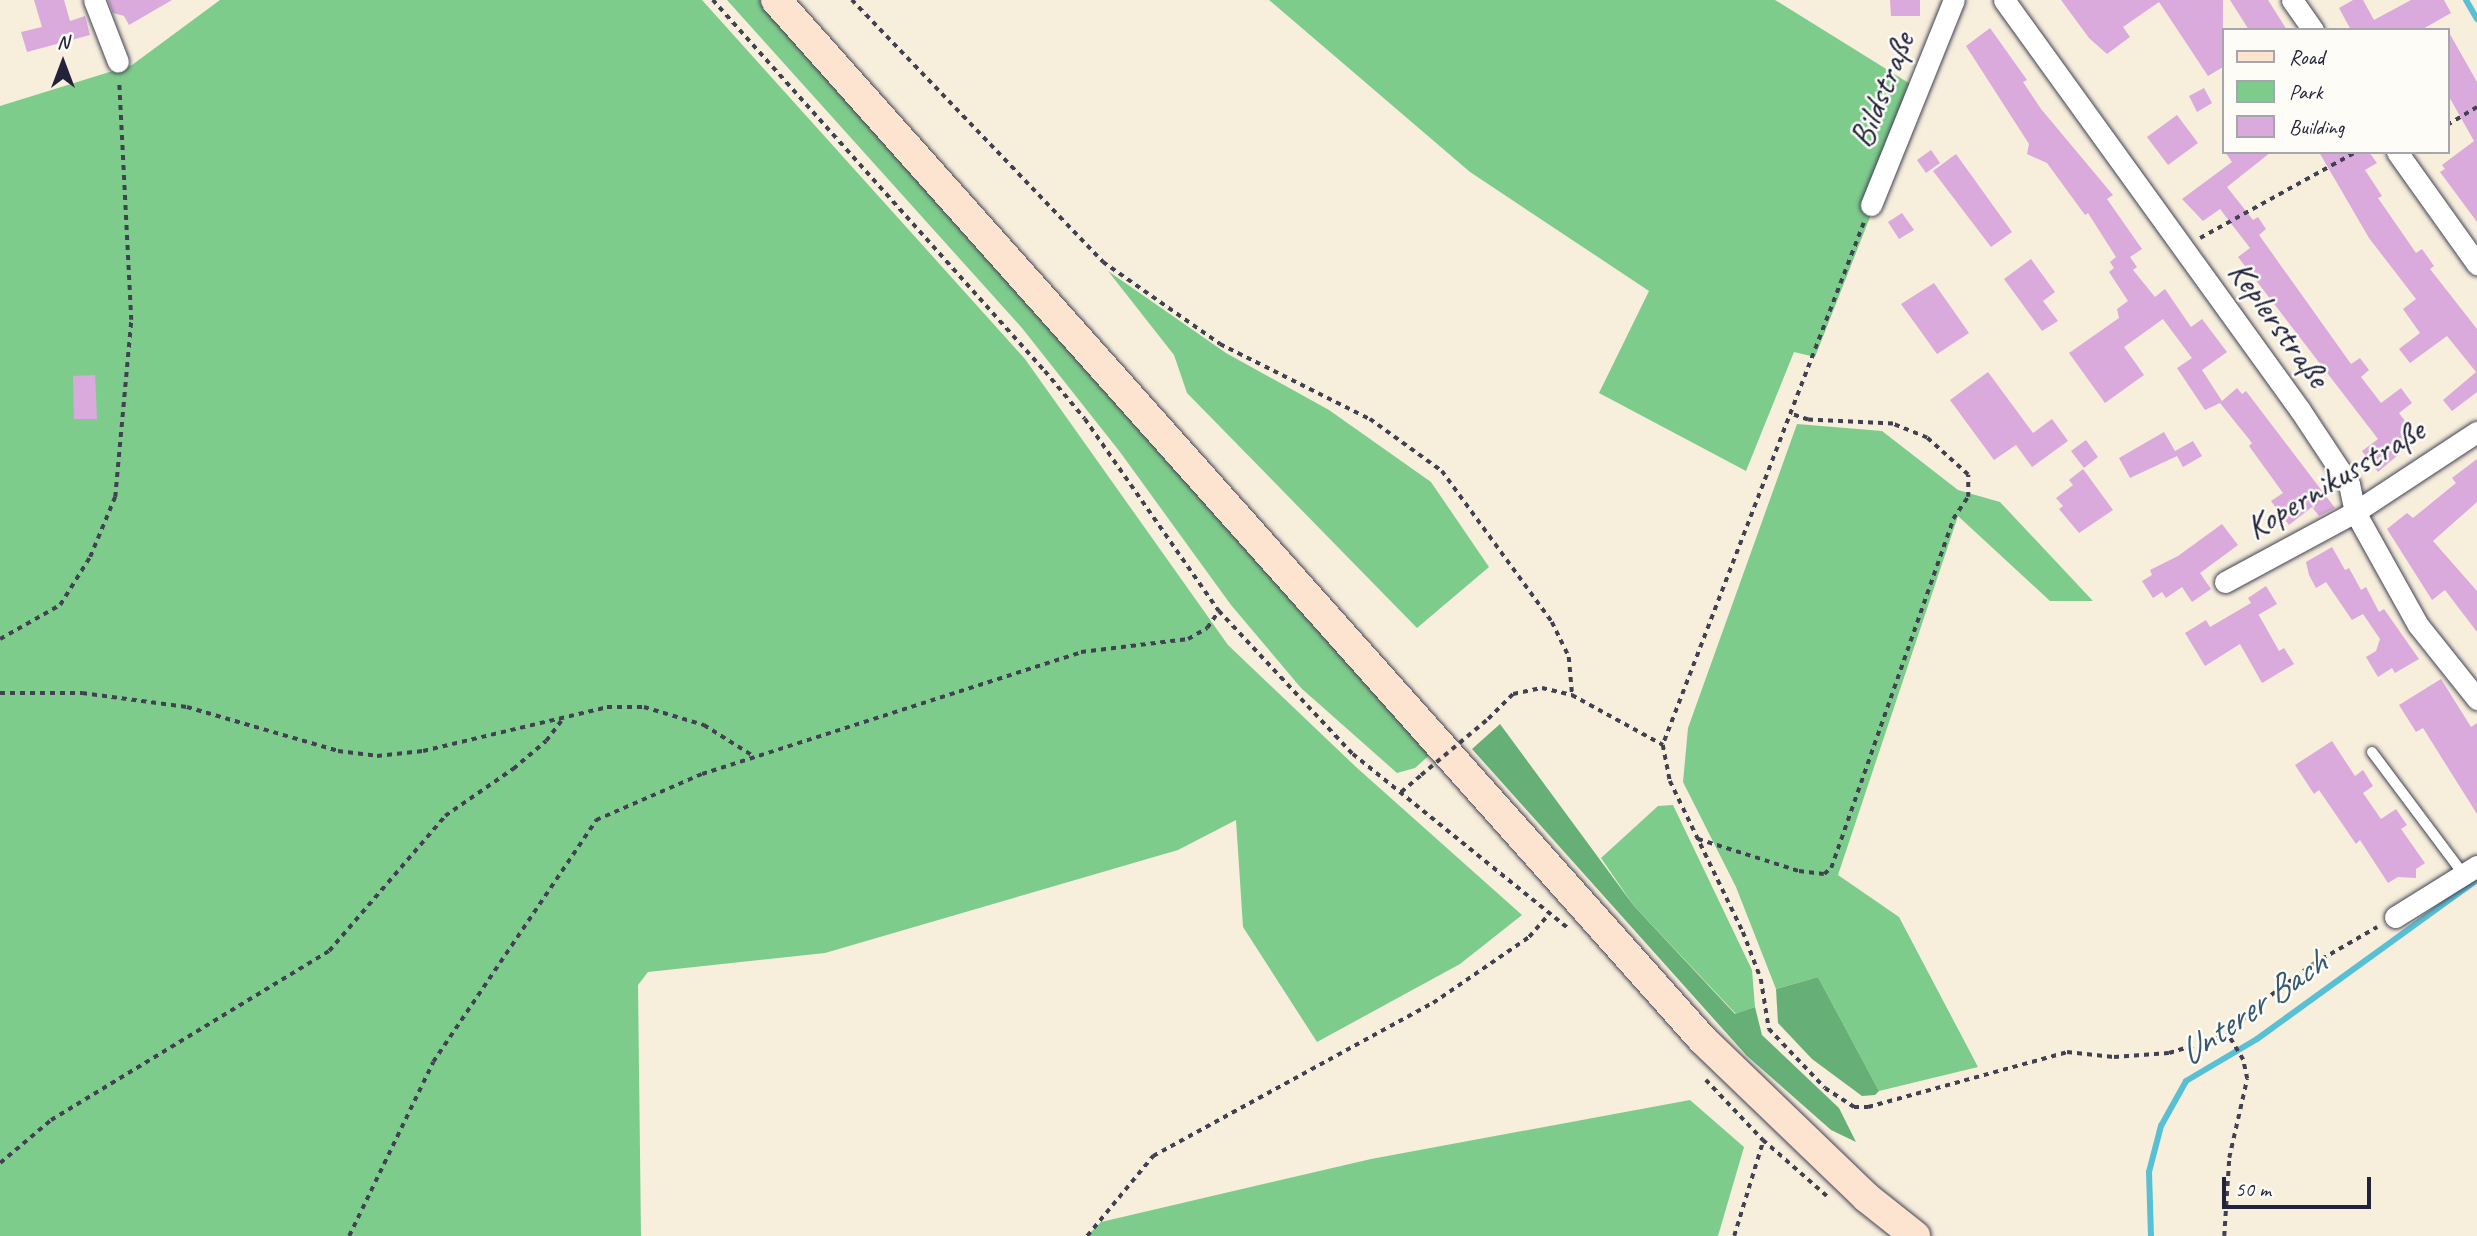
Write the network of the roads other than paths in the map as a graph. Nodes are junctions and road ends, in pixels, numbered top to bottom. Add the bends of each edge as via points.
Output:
1 (94, 0) edge
2 (776, 0) edge
3 (1954, 0) edge
4 (2004, 0) edge
5 (2292, 0) edge
6 (2312, 28) edge
7 (118, 62) road end
8 (2399, 154) edge
9 (1871, 205) road end
10 (2477, 264) edge
11 (2477, 432) edge
12 (2355, 512) junction
13 (2225, 582) dead end
14 (2477, 699) edge
15 (2372, 752) dead end
16 (2471, 870) edge
17 (2395, 917) road end
18 (1915, 1236) edge

1 - 7 street
2 - 18 main road via 1702,1039 1866,1197
3 - 9 street, Bildstraße
4 - 12 street, Keplerstraße via 2349,484
5 - 6 street
8 - 10 street
11 - 12 street, Kopernikusstraße
12 - 13 street, Kopernikusstraße
12 - 14 street, Keplerstraße via 2418,625
15 - 16 lane
16 - 17 street

